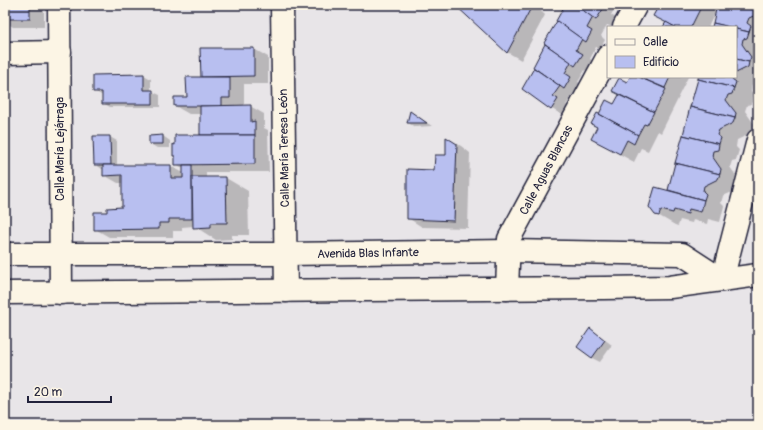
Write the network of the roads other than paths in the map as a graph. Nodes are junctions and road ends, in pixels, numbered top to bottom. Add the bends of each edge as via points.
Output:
1 (59, 5) edge
2 (282, 5) edge
3 (636, 5) edge
4 (625, 26) edge
5 (60, 52) junction
6 (5, 53) edge
7 (607, 58) edge
8 (758, 140) edge
9 (508, 251) junction
10 (5, 254) edge
11 (61, 254) junction
12 (286, 254) junction
13 (758, 275) edge
14 (722, 280) junction
15 (507, 289) junction
16 (286, 291) junction
17 (5, 293) edge
18 (61, 293) junction

1 - 5 street, Calle María Lejárraga
2 - 12 street, Calle María Teresa León
3 - 4 street
5 - 6 street
5 - 11 street, Calle María Lejárraga
7 - 9 street, Calle Aguas Blancas via 509,239
8 - 14 street
9 - 12 street, Avenida Blas Infante
9 - 14 street, Avenida Blas Infante via 682,254
9 - 15 street, Calle Aguas Blancas
10 - 11 street, Avenida Blas Infante
11 - 12 street, Avenida Blas Infante
11 - 18 street, Calle María Lejárraga
12 - 16 street, Calle María Teresa León
13 - 14 street
14 - 15 street via 670,286
15 - 16 street
16 - 18 street
17 - 18 street

